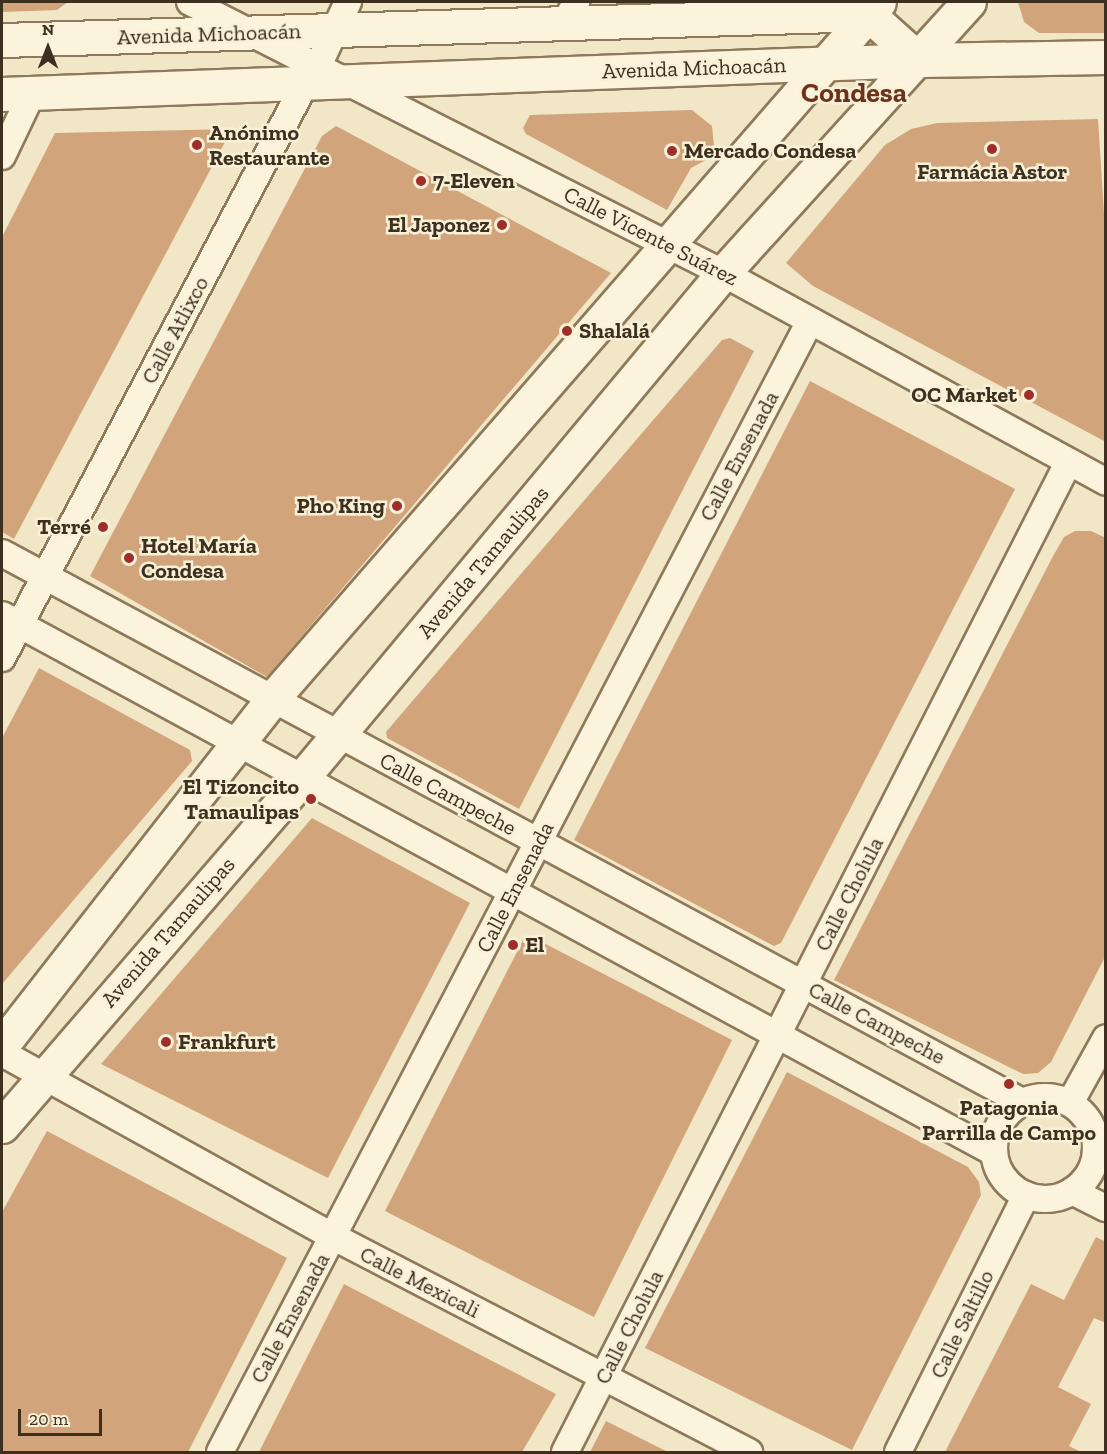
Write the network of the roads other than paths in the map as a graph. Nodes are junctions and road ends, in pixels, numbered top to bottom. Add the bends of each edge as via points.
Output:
1 (190, 2) edge
2 (348, 2) edge
3 (969, 2) edge
4 (873, 8) edge
5 (571, 12) edge
6 (333, 30) junction
7 (249, 33) junction
8 (2, 40) edge
9 (1106, 57) edge
10 (919, 60) junction
11 (825, 64) junction
12 (312, 74) junction
13 (347, 81) junction
14 (17, 93) edge
15 (2, 156) edge
16 (670, 245) junction
17 (723, 273) junction
18 (810, 321) junction
19 (1068, 463) junction
20 (1106, 482) edge
21 (2, 554) edge
22 (45, 577) junction
23 (10, 620) edge
24 (2, 658) edge
25 (272, 699) junction
26 (339, 735) junction
27 (237, 742) junction
28 (302, 778) junction
29 (538, 842) junction
30 (512, 891) junction
31 (803, 984) junction
32 (777, 1034) junction
33 (1106, 1038) edge
34 (2, 1045) edge
35 (2, 1053) edge
36 (43, 1076) junction
37 (1022, 1102) junction
38 (1070, 1103) junction
39 (2, 1126) edge
40 (993, 1152) junction
41 (1100, 1160) edge
42 (1072, 1191) junction
43 (1026, 1195) junction
44 (1106, 1208) edge
45 (332, 1236) junction
46 (603, 1377) junction
47 (220, 1452) edge
48 (565, 1452) edge
49 (748, 1452) edge
50 (898, 1452) edge

1 - 7 street
2 - 6 street, Calle Atlixco
3 - 10 street, Avenida Tamaulipas
4 - 5 street, Avenida Michoacán
4 - 10 street
4 - 11 street
5 - 6 street, Avenida Michoacán
6 - 7 street, Avenida Michoacán
6 - 12 street, Calle Atlixco
7 - 8 street, Avenida Michoacán
7 - 12 street
9 - 10 street, Avenida Michoacán
10 - 11 street, Avenida Michoacán
10 - 17 street, Avenida Tamaulipas
11 - 13 street, Avenida Michoacán
11 - 16 street
12 - 13 street, Avenida Michoacán
12 - 14 street, Avenida Michoacán
12 - 22 street, Calle Atlixco
13 - 16 street, Calle Vicente Suárez
14 - 15 street
16 - 17 street, Calle Vicente Suárez
16 - 25 street
17 - 18 street, Calle Vicente Suárez
17 - 26 street, Avenida Tamaulipas
18 - 19 street, Calle Vicente Suárez
18 - 29 street, Calle Ensenada
19 - 20 street, Calle Vicente Suárez
19 - 31 street, Calle Cholula
21 - 22 street, Calle Campeche
22 - 23 street, Calle Atlixco
22 - 25 street, Calle Campeche
23 - 24 street, Calle Atlixco
23 - 27 street
25 - 26 street, Calle Campeche
25 - 27 street
26 - 28 street, Avenida Tamaulipas
26 - 29 street, Calle Campeche
27 - 28 street
27 - 34 street
28 - 30 street
28 - 36 street, Avenida Tamaulipas
29 - 30 street, Calle Ensenada
29 - 31 street, Calle Campeche
30 - 32 street
30 - 45 street, Calle Ensenada
31 - 32 street, Calle Cholula
31 - 37 street, Calle Campeche
32 - 40 street
32 - 46 street, Calle Cholula
33 - 38 street
35 - 36 street, Calle Mexicali
36 - 39 street, Avenida Tamaulipas
36 - 45 street, Calle Mexicali
37 - 38 street via 1055,1098
37 - 40 street via 1000,1122
38 - 41 street via 1091,1126
40 - 43 street via 1004,1178
41 - 42 street
42 - 43 street via 1058,1197
42 - 44 street
43 - 50 street, Calle Saltillo
45 - 46 street, Calle Mexicali
45 - 47 street, Calle Ensenada
46 - 48 street, Calle Cholula
46 - 49 street, Calle Mexicali

